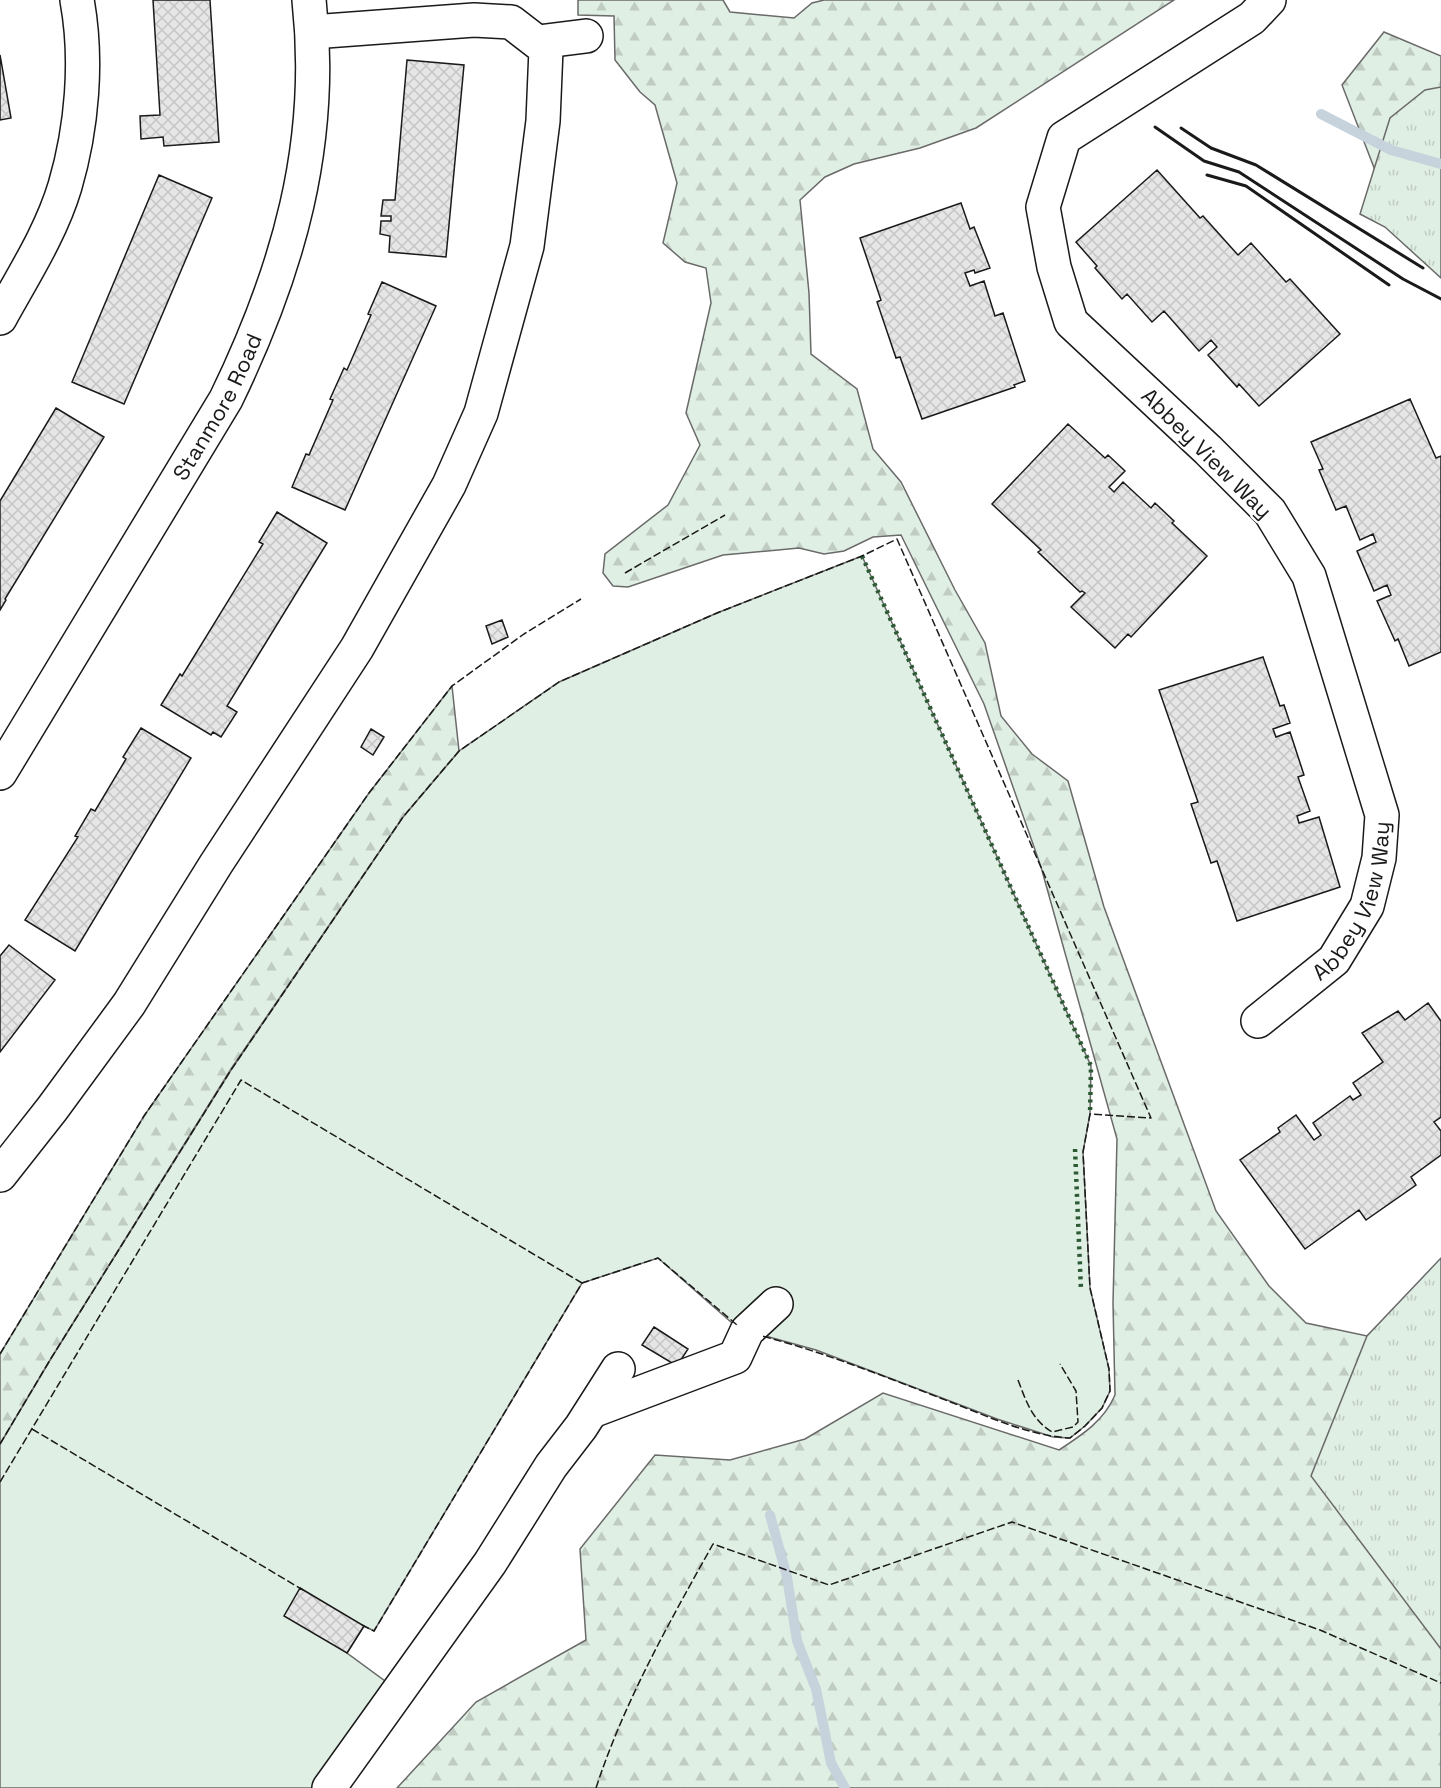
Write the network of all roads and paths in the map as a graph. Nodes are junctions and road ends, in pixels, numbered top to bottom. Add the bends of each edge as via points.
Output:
1 (77, 0) edge
2 (309, 0) edge
3 (1269, 0) edge
4 (312, 32) junction
5 (586, 36) dead end
6 (538, 42) junction
7 (0, 318) edge
8 (0, 772) edge
9 (1258, 1021) dead end
10 (0, 1175) edge
11 (776, 1304) dead end
12 (618, 1370) dead end
13 (592, 1411) junction
14 (329, 1788) edge

1 - 7 street via 82,64 77,129 64,187 42,240
2 - 4 street, Stanmore Road
3 - 9 street, Abbey View Way via 1252,18 1064,138 1043,207 1054,267 1071,322 1270,512 1309,576 1382,815 1379,858 1367,906 1334,960
4 - 6 street via 474,20 511,22
4 - 8 street, Stanmore Road via 313,85 300,190 274,288 252,345 226,399
5 - 6 street
6 - 10 street via 546,49 543,121 527,246 480,413 449,485 357,648 129,1004
11 - 13 street via 747,1331 735,1357
12 - 13 street
13 - 14 street via 551,1466 490,1563

